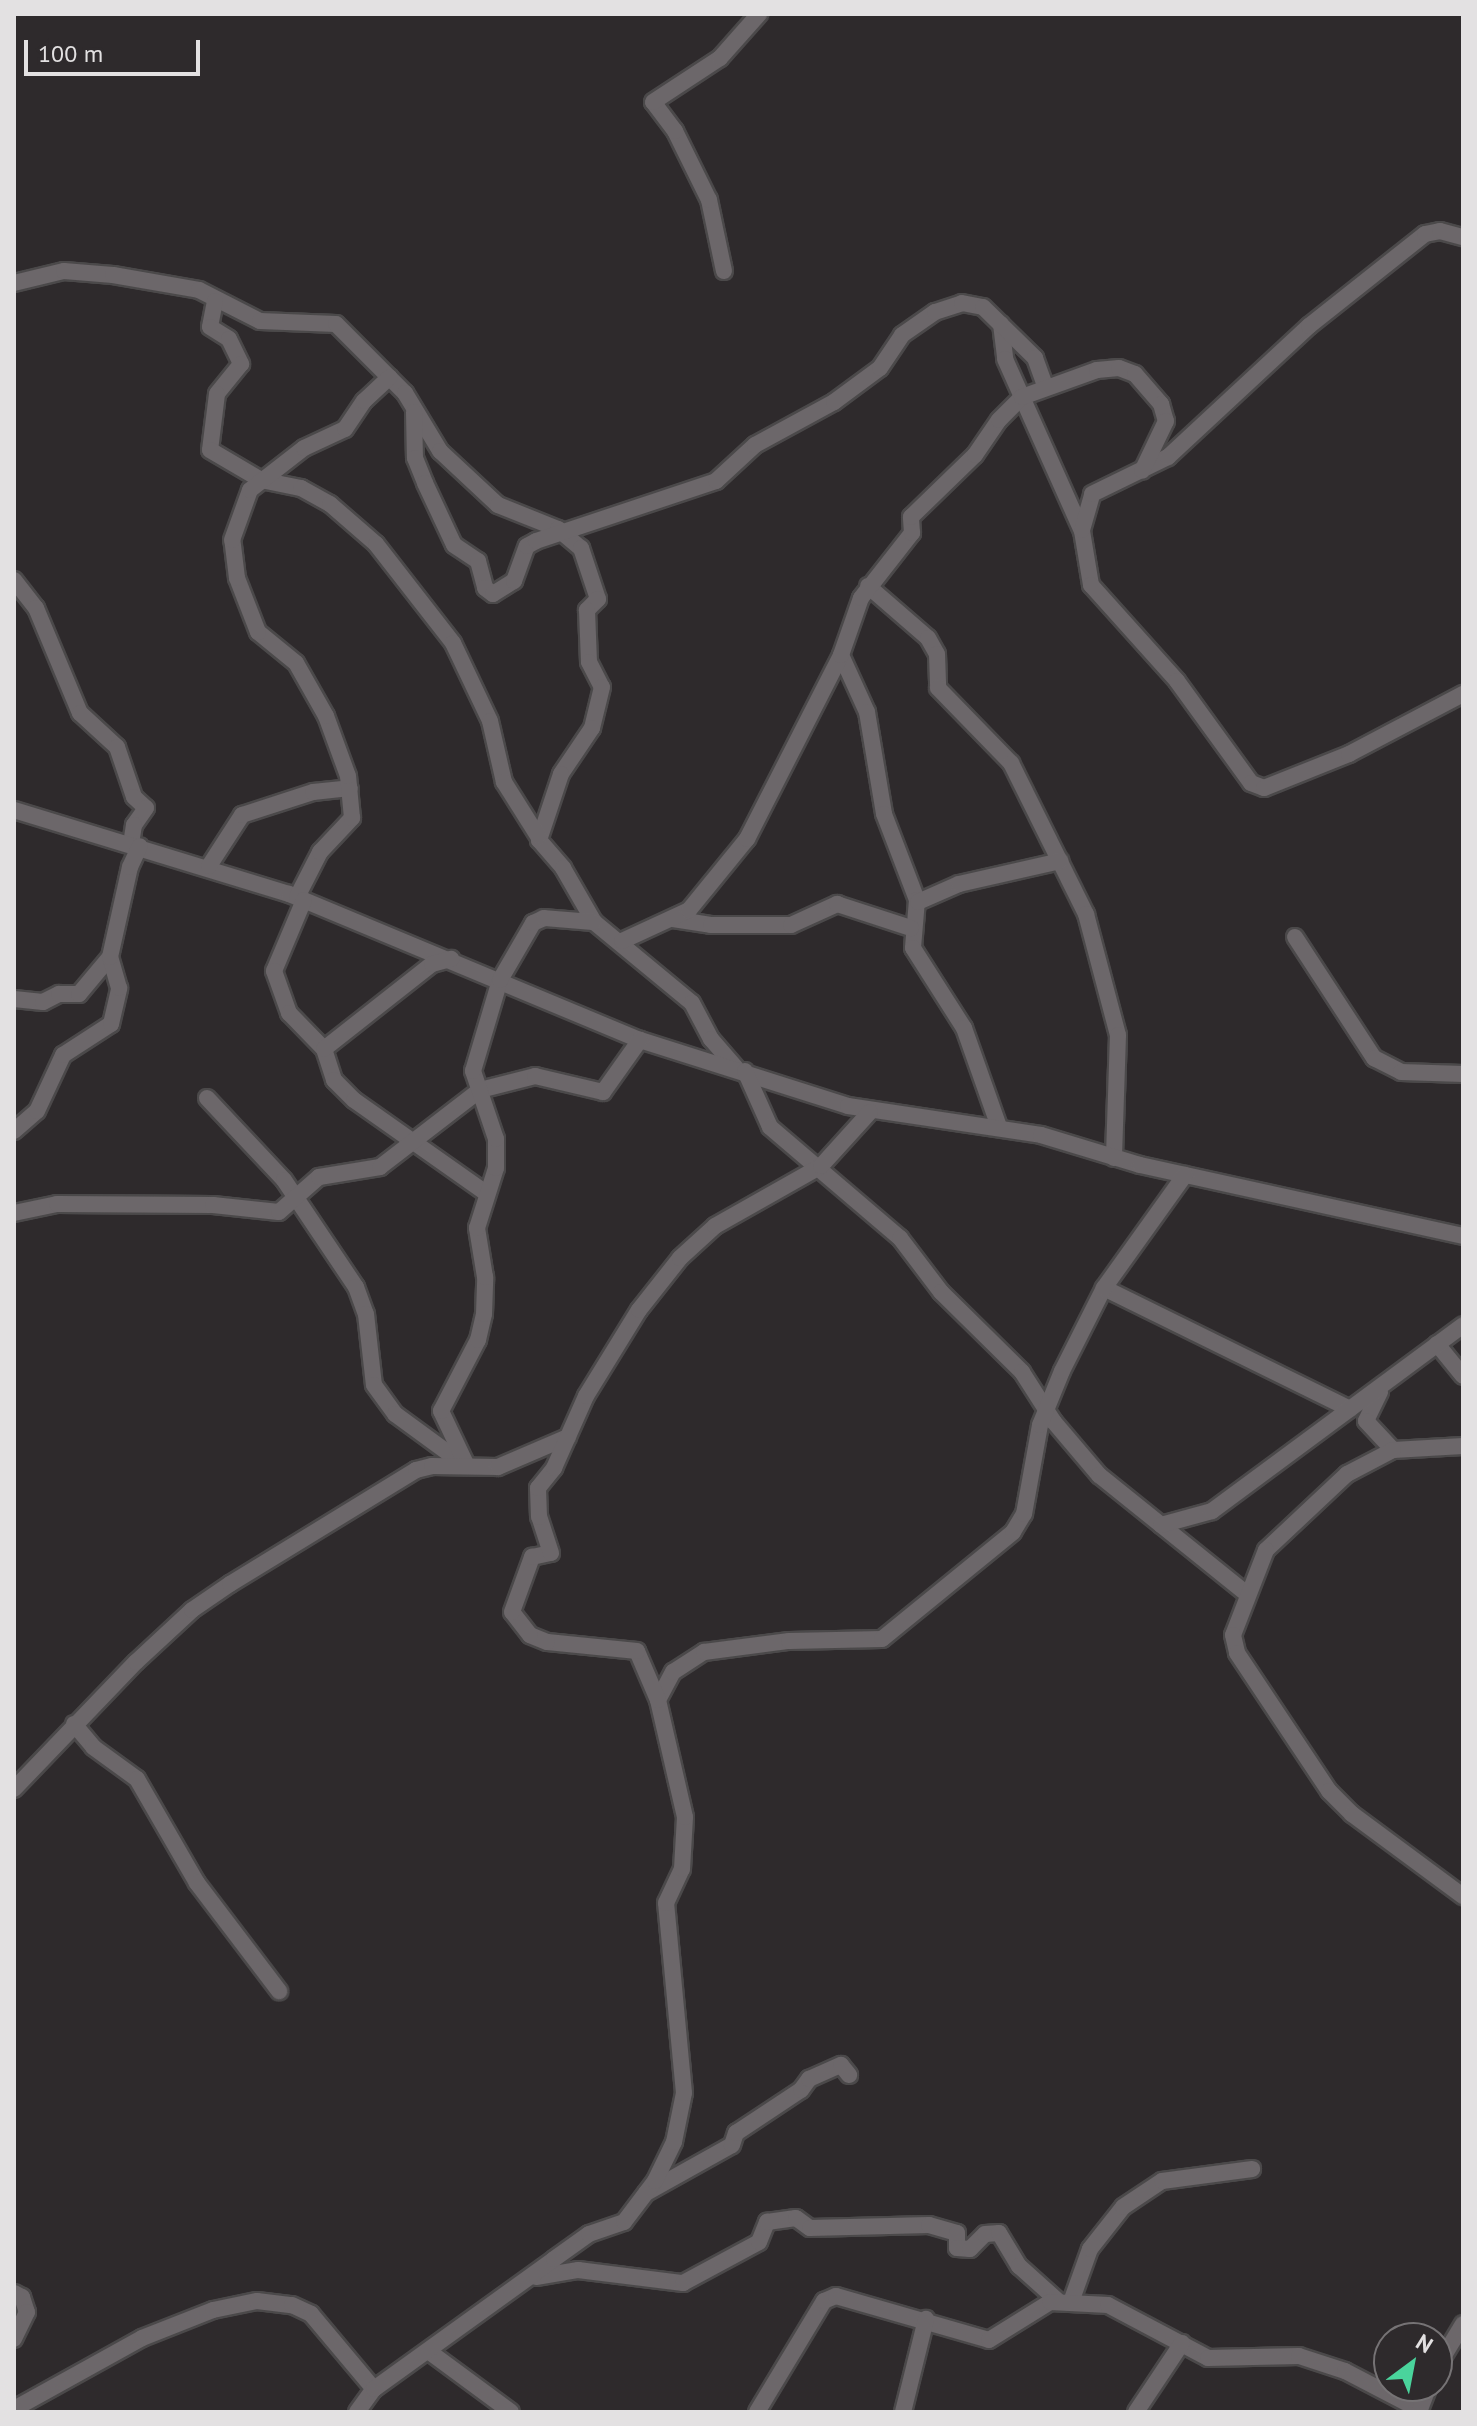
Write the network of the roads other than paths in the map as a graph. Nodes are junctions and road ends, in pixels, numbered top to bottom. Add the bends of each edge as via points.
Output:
1 (759, 14) edge
2 (1463, 237) edge
3 (724, 271) dead end
4 (14, 283) edge
5 (215, 301) junction
6 (1001, 324) junction
7 (390, 377) junction
8 (1045, 386) junction
9 (1022, 397) junction
10 (414, 407) junction
11 (1142, 471) junction
12 (261, 480) junction
13 (1082, 531) junction
14 (563, 534) junction
15 (14, 580) edge
16 (868, 586) junction
17 (841, 655) junction
18 (1460, 700) edge
19 (350, 788) junction
20 (14, 810) edge
21 (538, 836) junction
22 (136, 844) junction
23 (1060, 861) junction
24 (209, 866) junction
25 (300, 898) junction
26 (918, 902) junction
27 (673, 919) junction
28 (594, 922) junction
29 (911, 928) junction
30 (1295, 937) dead end
31 (622, 941) junction
32 (110, 957) junction
33 (451, 959) junction
34 (500, 980) junction
35 (14, 999) edge
36 (640, 1040) junction
37 (324, 1049) junction
38 (741, 1070) junction
39 (1463, 1074) edge
40 (480, 1090) junction
41 (207, 1098) dead end
42 (870, 1112) junction
43 (17, 1125) edge
44 (999, 1127) junction
45 (414, 1141) junction
46 (1114, 1158) junction
47 (821, 1166) junction
48 (1185, 1175) junction
49 (486, 1193) junction
50 (297, 1197) junction
51 (14, 1213) edge
52 (1463, 1236) edge
53 (1104, 1288) junction
54 (1463, 1325) edge
55 (1437, 1344) junction
56 (1463, 1376) edge
57 (1382, 1388) junction
58 (1046, 1407) junction
59 (1350, 1409) junction
60 (568, 1437) junction
61 (1463, 1446) edge
62 (1393, 1450) junction
63 (467, 1466) junction
64 (1161, 1525) junction
65 (1246, 1593) junction
66 (658, 1700) junction
67 (74, 1724) junction
68 (14, 1789) edge
69 (1463, 1896) edge
70 (279, 1991) dead end
71 (849, 2075) dead end
72 (1252, 2169) dead end
73 (645, 2193) junction
74 (527, 2280) junction
75 (14, 2293) edge
76 (1064, 2301) junction
77 (926, 2319) junction
78 (14, 2339) edge
79 (1182, 2343) junction
80 (431, 2353) junction
81 (374, 2389) junction
82 (14, 2409) edge
83 (363, 2409) edge
84 (1419, 2411) edge
85 (511, 2412) edge
86 (757, 2412) edge
87 (903, 2412) edge
88 (1136, 2412) edge

1 - 3 street via 720,58 653,102 675,131 709,200
2 - 11 street via 1440,231 1425,234 1309,326 1168,457
4 - 5 street via 64,271 191,288
5 - 7 street via 260,321 336,324
5 - 12 street via 210,327 229,339 241,364 217,394 209,443 214,453
6 - 8 street via 1039,364
6 - 9 street via 1005,359
6 - 14 street via 970,302 935,312 902,335 880,368 834,402 755,445 716,481
7 - 10 street
7 - 12 street via 345,429 304,448
8 - 9 street
8 - 11 street via 1097,370 1119,368 1135,374 1161,404 1166,421
9 - 13 street
9 - 16 street via 975,455 911,517 912,533
10 - 14 street via 440,451 498,505
10 - 14 street via 415,458 454,545 478,561 487,591 500,592 514,581 527,546
11 - 13 street via 1092,494
12 - 19 street via 244,499 232,540 237,578 258,632 296,663 326,716
12 - 21 street via 301,488 330,504 376,544 427,605 479,695 501,774
13 - 18 street via 1091,585 1177,681 1258,787 1360,750
14 - 21 street via 581,548 595,579 598,599 587,610 589,662 602,687 592,728 561,774
15 - 22 street via 36,608 80,713 117,747 134,797 146,808 134,825
16 - 17 street via 855,607
16 - 23 street via 931,643 938,688 1011,763
17 - 26 street via 867,712 884,814
17 - 27 street via 747,839 696,904
19 - 24 street via 313,792 247,813
19 - 25 street via 352,818 320,852
20 - 22 street
21 - 28 street
22 - 24 street
22 - 32 street
23 - 26 street via 959,884
23 - 46 street via 1096,940 1118,1035
24 - 25 street
25 - 33 street
25 - 37 street via 275,983 289,1013
26 - 29 street
27 - 29 street via 791,925 837,904
27 - 31 street
28 - 31 street
28 - 34 street via 536,920
29 - 44 street via 916,956 964,1028
30 - 39 street via 1374,1058 1401,1072
31 - 38 street via 692,1003 711,1039
32 - 35 street via 79,994 59,994 43,1002
32 - 43 street via 119,988 111,1024 63,1055 37,1111
33 - 34 street
33 - 37 street via 432,964
34 - 36 street
34 - 40 street via 473,1071
36 - 38 street
36 - 40 street via 603,1092 535,1076
37 - 45 street via 324,1061 341,1088
38 - 42 street
38 - 47 street via 770,1127
40 - 45 street
40 - 49 street via 496,1139 496,1168
41 - 50 street
42 - 44 street
42 - 47 street
44 - 46 street
45 - 49 street
45 - 50 street via 380,1167 319,1177
46 - 48 street
47 - 58 street via 848,1197 900,1238 941,1292 1017,1365
47 - 60 street via 729,1217 680,1258 602,1368
48 - 52 street
48 - 53 street
49 - 63 street via 477,1228 485,1277 482,1322 441,1411
50 - 51 street via 279,1212 265,1213 213,1205 57,1204
50 - 63 street via 359,1294 374,1385 395,1414
53 - 58 street
53 - 59 street
54 - 55 street
55 - 56 street
55 - 57 street
57 - 59 street
57 - 62 street via 1366,1421
58 - 64 street via 1099,1475
58 - 66 street via 1020,1525 882,1639 789,1641 704,1652 673,1672
59 - 64 street via 1212,1511
60 - 63 street via 498,1467
60 - 66 street via 536,1492 551,1553 532,1557 512,1612 530,1635 547,1642 637,1651
61 - 62 street
62 - 65 street via 1347,1474 1304,1512 1266,1550
63 - 67 street via 432,1466 398,1479 230,1584 192,1610
64 - 65 street
65 - 69 street via 1234,1628 1237,1653 1325,1786 1352,1814
66 - 73 street via 685,1817 683,1864 666,1908 684,2105 674,2142
67 - 68 street
67 - 70 street via 93,1747 137,1779 197,1883
71 - 73 street via 841,2065 809,2079 801,2090 736,2133 732,2145
72 - 76 street via 1162,2181 1123,2207 1090,2249
73 - 74 street via 624,2222 589,2234
74 - 76 street via 578,2270 683,2283 759,2242 767,2222 796,2218 810,2228 929,2225 957,2233 957,2248 970,2249 985,2234 999,2233 1019,2266
74 - 80 street
75 - 78 street via 22,2297 27,2312
76 - 77 street via 989,2340
76 - 79 street via 1120,2309
77 - 86 street via 829,2297
77 - 87 street
79 - 84 street via 1218,2360 1299,2356 1345,2371
79 - 88 street
80 - 81 street
80 - 85 street
81 - 82 street via 311,2314 292,2305 257,2301 213,2310 142,2338
81 - 83 street

